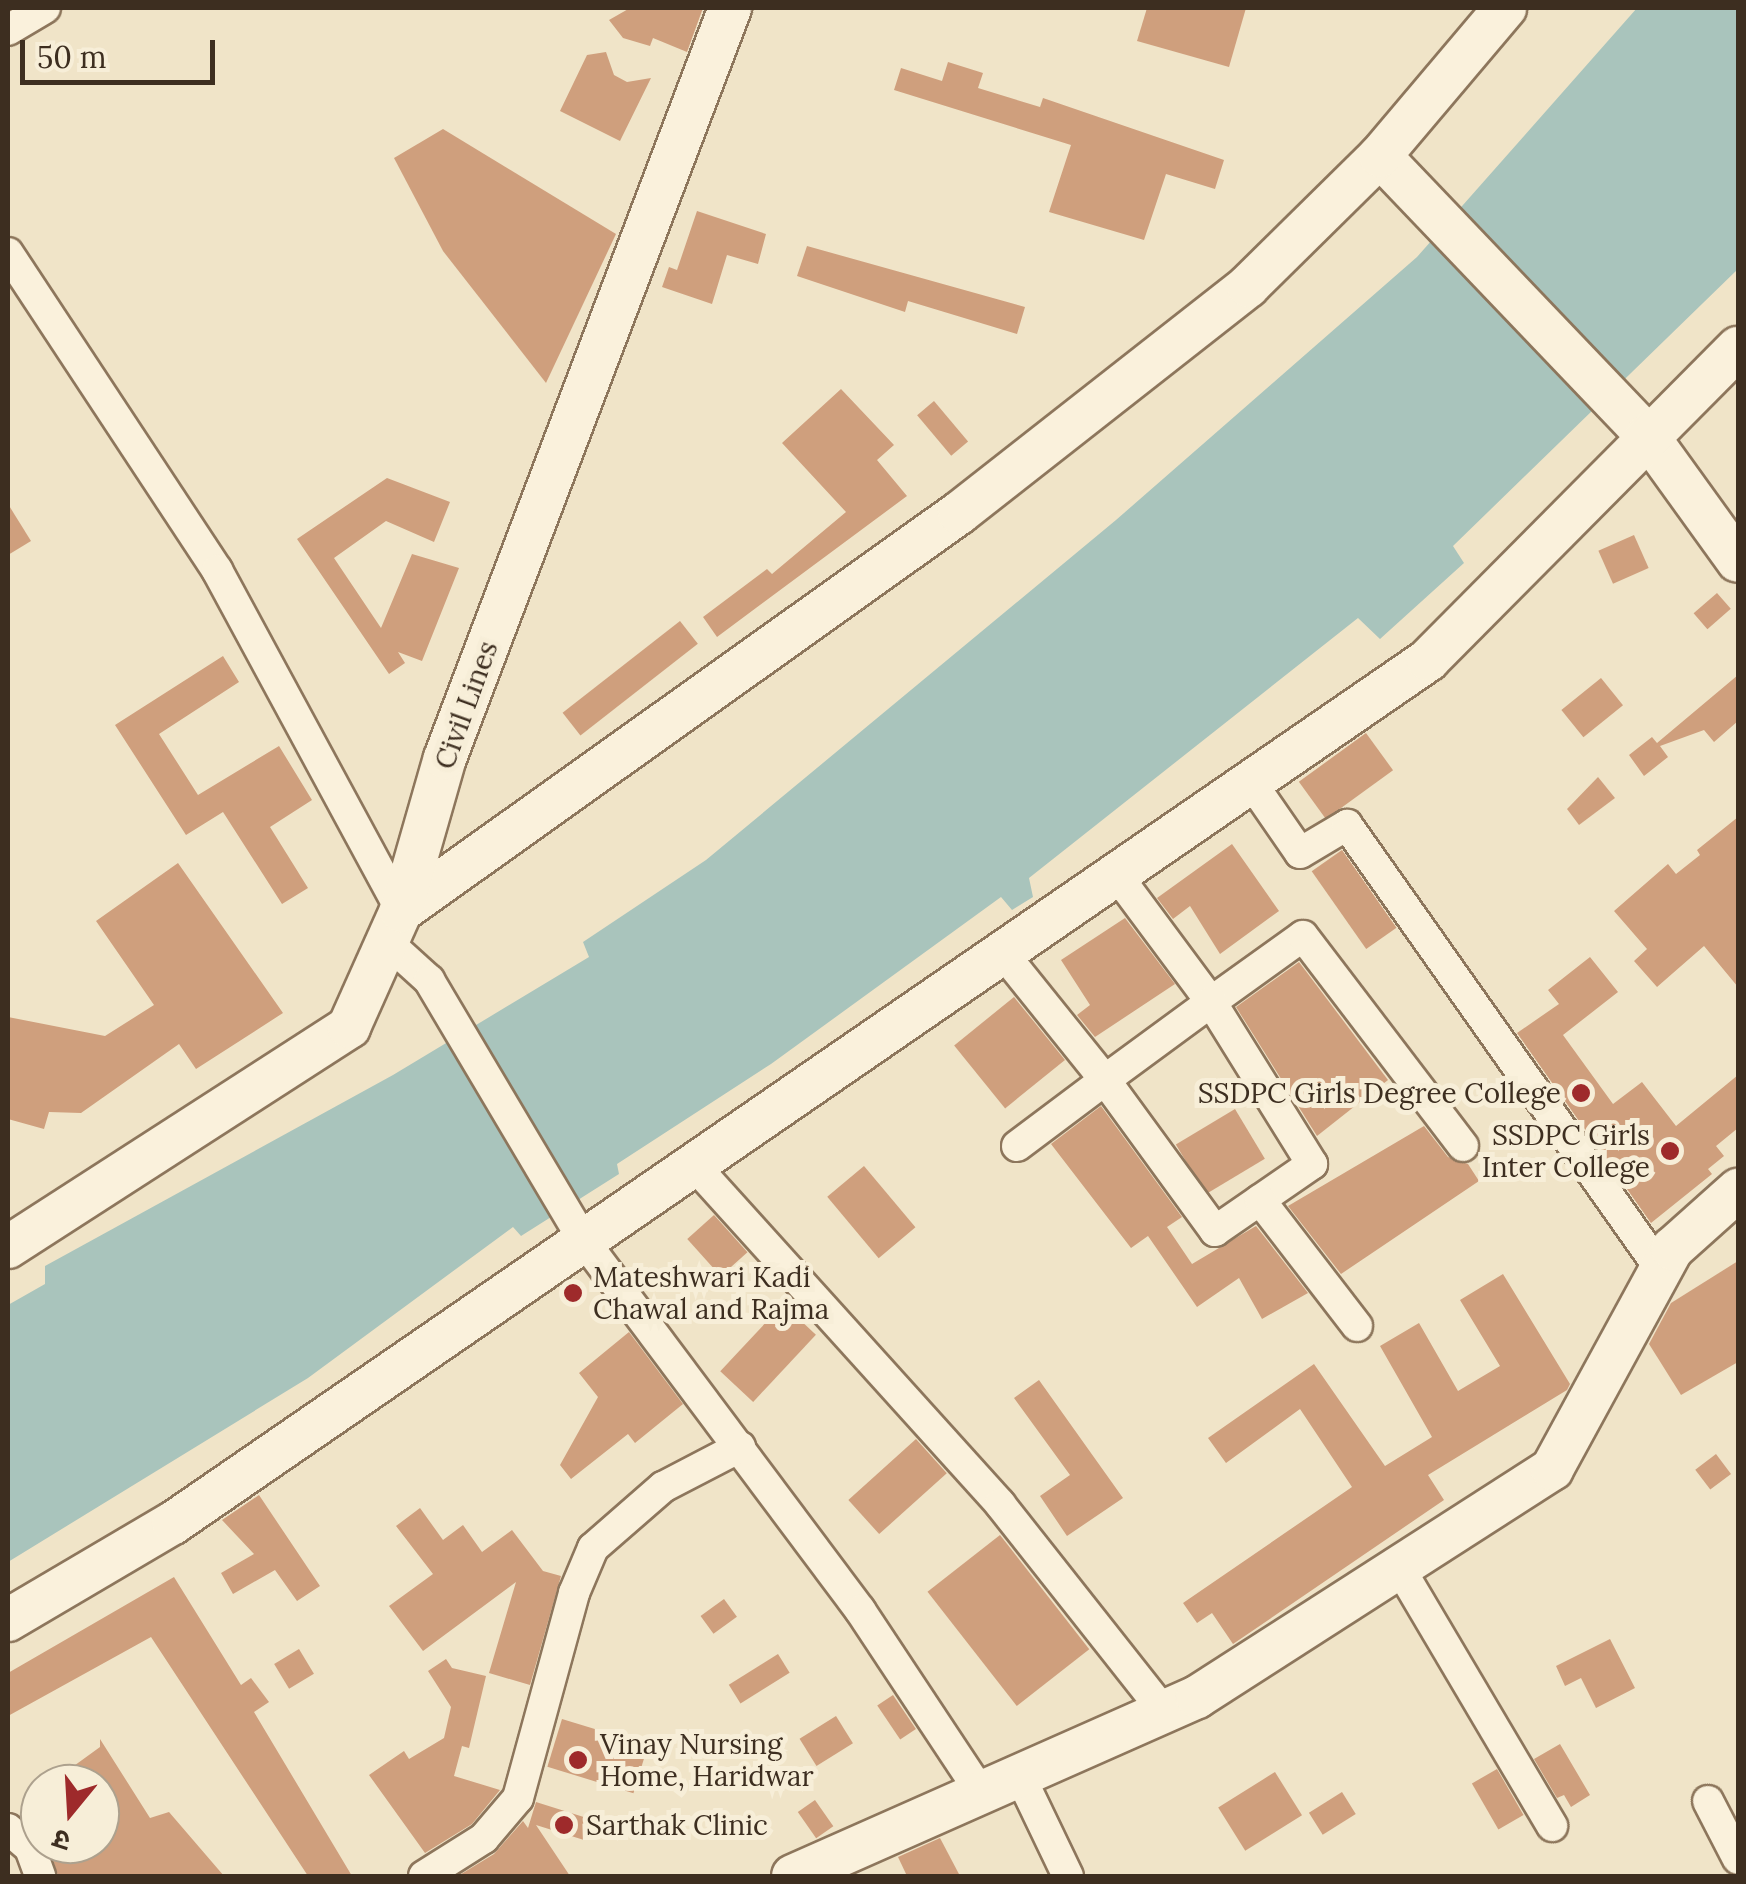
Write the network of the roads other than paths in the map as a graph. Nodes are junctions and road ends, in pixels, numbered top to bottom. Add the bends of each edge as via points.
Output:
1 (45, 8) edge
2 (730, 8) edge
3 (1505, 8) edge
4 (8, 30) edge
5 (1380, 156) junction
6 (8, 253) edge
7 (1738, 348) edge
8 (1647, 434) junction
9 (1738, 561) edge
10 (1251, 782) junction
11 (1116, 874) junction
12 (394, 926) junction
13 (1010, 963) dead end
14 (1211, 1002) junction
15 (1106, 1080) junction
16 (1016, 1146) dead end
17 (1463, 1146) dead end
18 (694, 1165) junction
19 (1738, 1190) edge
20 (1260, 1200) junction
21 (578, 1232) junction
22 (9, 1246) edge
23 (1661, 1270) junction
24 (1357, 1326) dead end
25 (740, 1447) junction
26 (1400, 1567) junction
27 (8, 1620) edge
28 (1164, 1712) junction
29 (1020, 1776) junction
30 (981, 1793) junction
31 (1708, 1802) dead end
32 (1552, 1826) dead end
33 (8, 1828) edge
34 (1738, 1859) edge
35 (40, 1876) edge
36 (424, 1876) edge
37 (793, 1876) edge
38 (1068, 1876) edge

1 - 4 street
2 - 12 street, Civil Lines via 445,758
3 - 5 street
5 - 8 street
5 - 12 street via 1248,286 959,513
6 - 12 street via 217,570
7 - 8 street
8 - 9 street
8 - 10 street via 1428,660
10 - 11 street
10 - 23 street via 1300,853 1346,825
11 - 14 street
11 - 18 street
12 - 21 street
12 - 22 street, Civil Lines via 350,1027
13 - 15 street
14 - 15 street
14 - 17 street via 1303,936
14 - 20 street via 1312,1164
15 - 16 street
15 - 20 street via 1215,1230
18 - 21 street
18 - 28 street via 1000,1504
19 - 23 street via 1672,1249
20 - 24 street
21 - 25 street
21 - 27 street via 173,1523
23 - 26 street via 1552,1469
25 - 30 street via 860,1610
25 - 36 street via 663,1487 593,1548 574,1593 518,1798 484,1838
26 - 28 street
26 - 32 street
28 - 29 street
29 - 30 street
29 - 38 street
30 - 37 street
31 - 34 street
33 - 35 street via 30,1848

